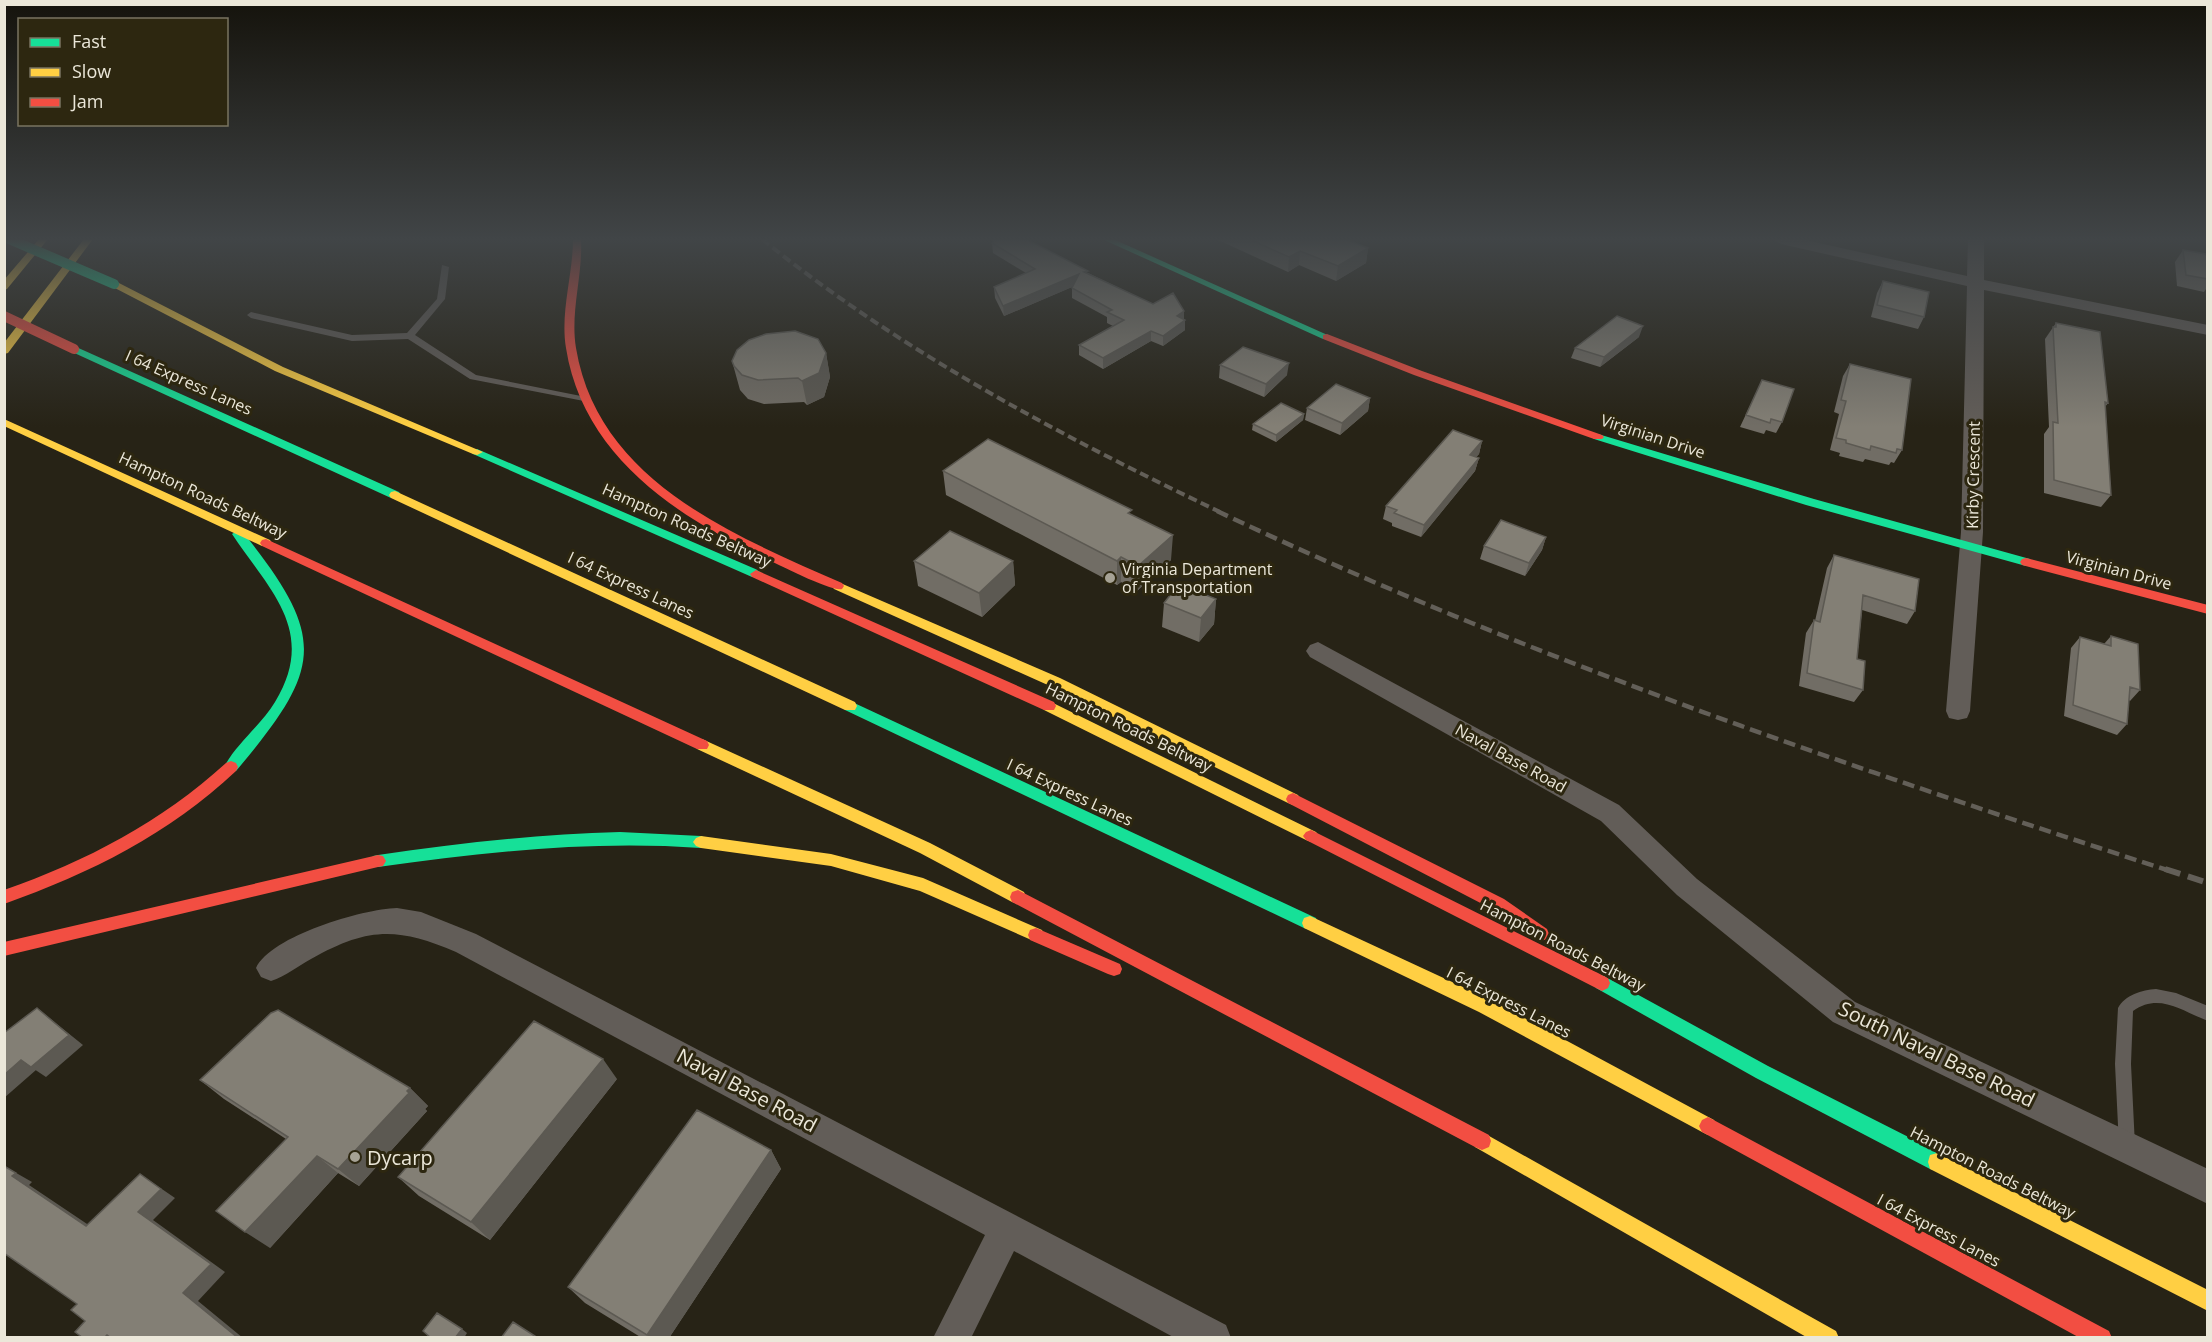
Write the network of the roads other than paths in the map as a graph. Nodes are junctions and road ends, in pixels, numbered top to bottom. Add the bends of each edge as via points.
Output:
1 (41, 302) edge
2 (148, 302) edge
3 (438, 302) edge
4 (572, 302) edge
5 (1243, 302) edge
6 (1976, 302) edge
7 (2068, 302) edge
8 (251, 315) dead end
9 (4, 316) edge
10 (2208, 330) edge
11 (410, 336) junction
12 (4, 351) edge
13 (586, 400) junction
14 (8, 423) edge
15 (230, 526) junction
16 (1971, 548) junction
17 (2208, 610) edge
18 (1318, 651) dead end
19 (1958, 711) dead end
20 (1688, 887) joint
21 (4, 897) edge
22 (4, 949) edge
23 (271, 968) dead end
24 (1122, 973) dead end
25 (1176, 996) dead end
26 (1636, 1000) junction
27 (2208, 1014) edge
28 (1360, 1075) junction
29 (2127, 1147) junction
30 (2208, 1187) edge
31 (1007, 1228) junction
32 (2208, 1301) edge
33 (951, 1338) edge
34 (1213, 1338) edge
35 (1829, 1338) edge
36 (2102, 1338) edge

1 - 12 main road
2 - 26 main road, Hampton Roads Beltway, bridge via 279,369 594,501 1091,725
3 - 11 lane
4 - 13 main road via 570,346
5 - 16 main road, Virginian Drive via 1419,374 1599,436 1748,484
6 - 16 street, Kirby Crescent
7 - 10 street
8 - 11 lane via 352,338
9 - 36 main road, I 64 Express Lanes, bridge via 650,611 1485,1006
11 - 13 lane via 473,377
13 - 26 main road via 610,443 636,472 726,536 1056,682 1498,904
14 - 15 main road, Hampton Roads Beltway
15 - 21 main road via 259,558 283,595 300,638 289,688 272,718 220,777 179,810 132,841 79,868
15 - 28 main road, Hampton Roads Beltway via 925,848
16 - 17 main road, Virginian Drive
16 - 19 street, Kirby Crescent
18 - 20 street, Naval Base Road via 1610,813
20 - 29 street, South Naval Base Road via 1844,1012
22 - 24 main road via 401,856 588,838 678,840 831,860 923,885
23 - 31 street, Naval Base Road via 318,941 354,927 385,921 412,922 466,943
25 - 28 main road
26 - 32 main road, Hampton Roads Beltway via 1762,1072
27 - 29 lane via 2158,995 2139,997 2126,1008 2123,1064
28 - 35 main road, Hampton Roads Beltway via 1528,1165
29 - 30 street, South Naval Base Road
31 - 33 street
31 - 34 street, Naval Base Road

